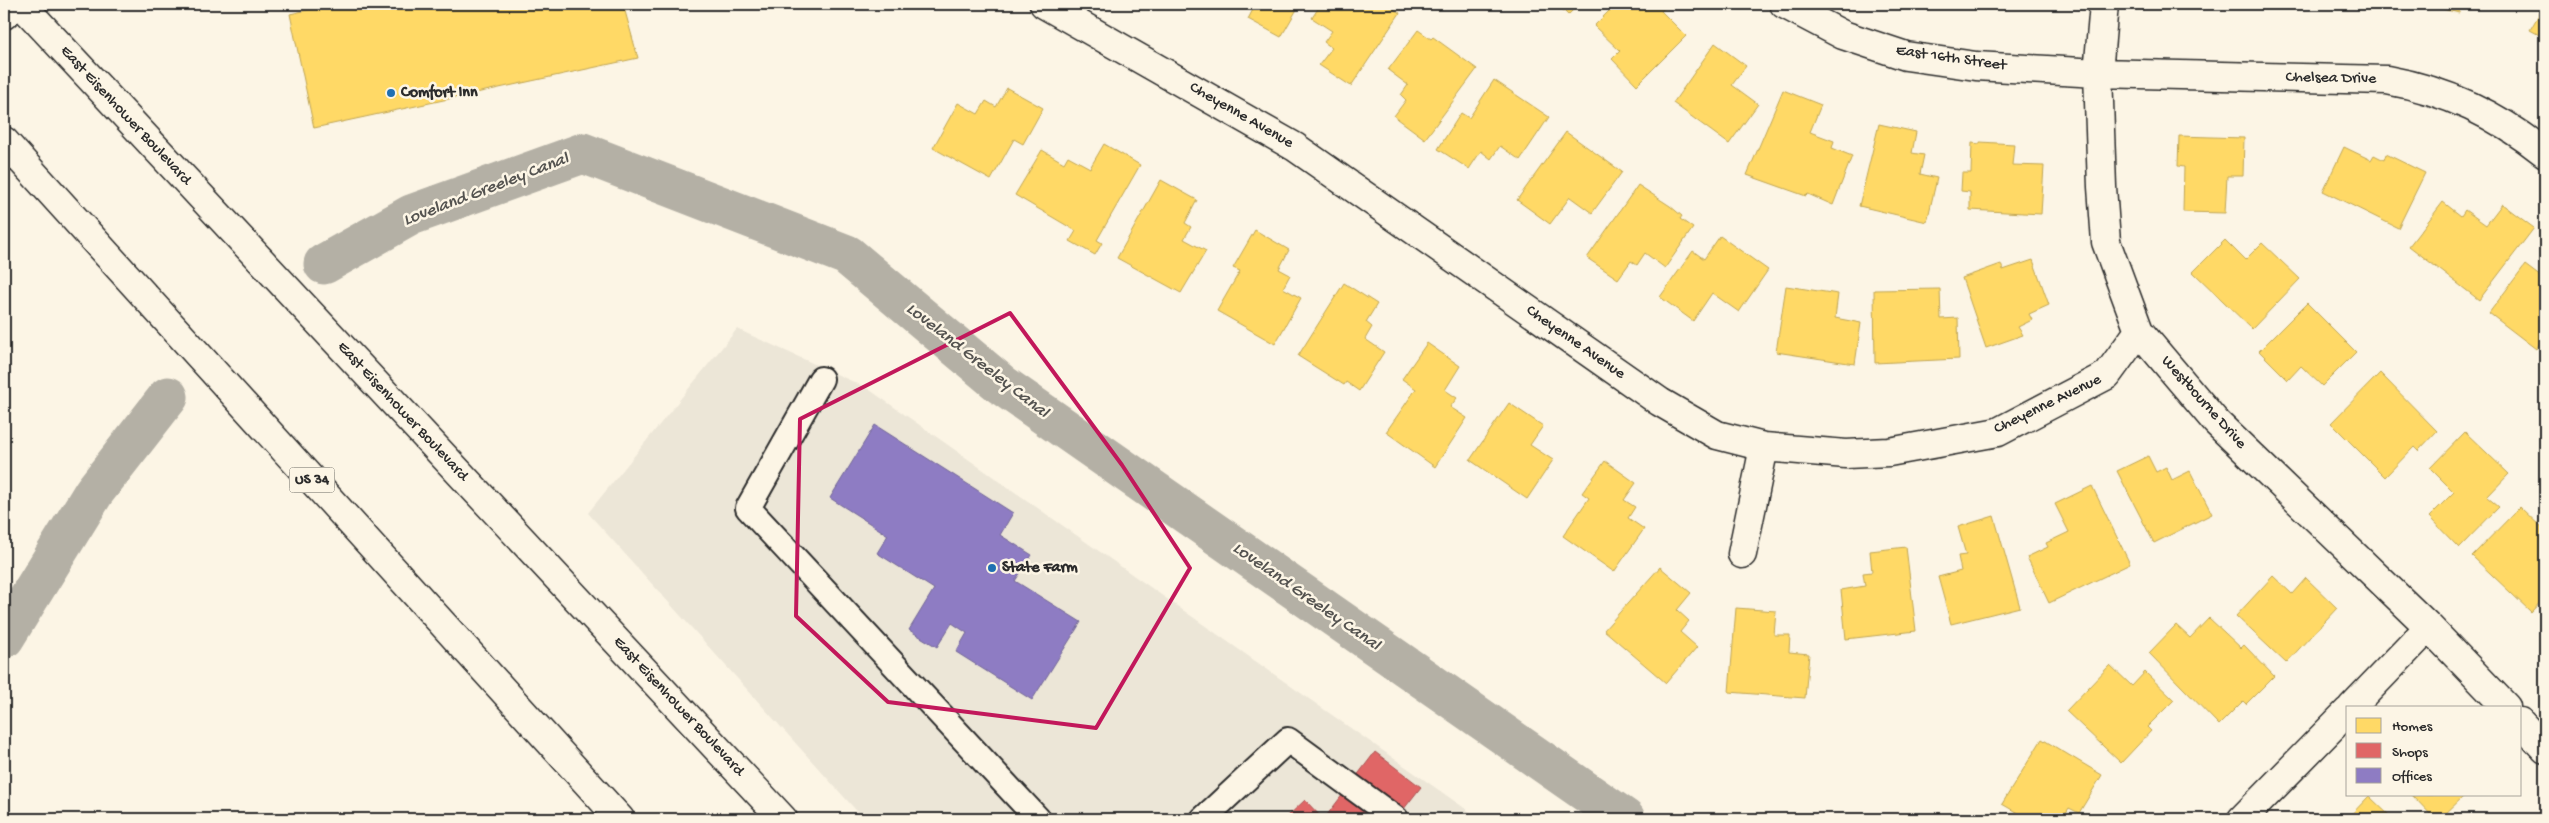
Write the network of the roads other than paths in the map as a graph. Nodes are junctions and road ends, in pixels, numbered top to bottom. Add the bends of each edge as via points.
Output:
1 (16, 4) edge
2 (20, 4) edge
3 (1044, 4) edge
4 (1784, 4) edge
5 (2104, 4) edge
6 (4, 15) edge
7 (2098, 73) junction
8 (4, 141) edge
9 (2545, 153) edge
10 (2139, 331) junction
11 (821, 379) dead end
12 (1764, 447) junction
13 (1742, 554) dead end
14 (2430, 627) junction
15 (2353, 706) edge
16 (2505, 706) edge
17 (2346, 713) edge
18 (2522, 724) edge
19 (2545, 748) edge
20 (620, 819) edge
21 (783, 819) edge
22 (1038, 819) edge
23 (1203, 819) edge
24 (1396, 819) edge
25 (2242, 819) edge

1 - 6 main road
2 - 21 main road, East Eisenhower Boulevard
3 - 12 main road, Cheyenne Avenue via 1295,147 1660,402 1717,435
4 - 7 main road, East 16th Street via 1843,35 1906,56 1976,66
5 - 7 main road, Westbourne Drive
7 - 9 main road, Chelsea Drive via 2387,80 2418,86 2479,109
7 - 10 main road, Westbourne Drive via 2106,242
8 - 20 main road, US 34
10 - 12 main road, Cheyenne Avenue via 2107,375 1998,432 1888,452 1846,454
10 - 14 main road, Westbourne Drive via 2216,422
11 - 22 lane via 748,508
12 - 13 main road
14 - 15 main road
14 - 16 main road, Westbourne Drive
17 - 25 main road
18 - 19 main road
23 - 24 lane via 1288,740

